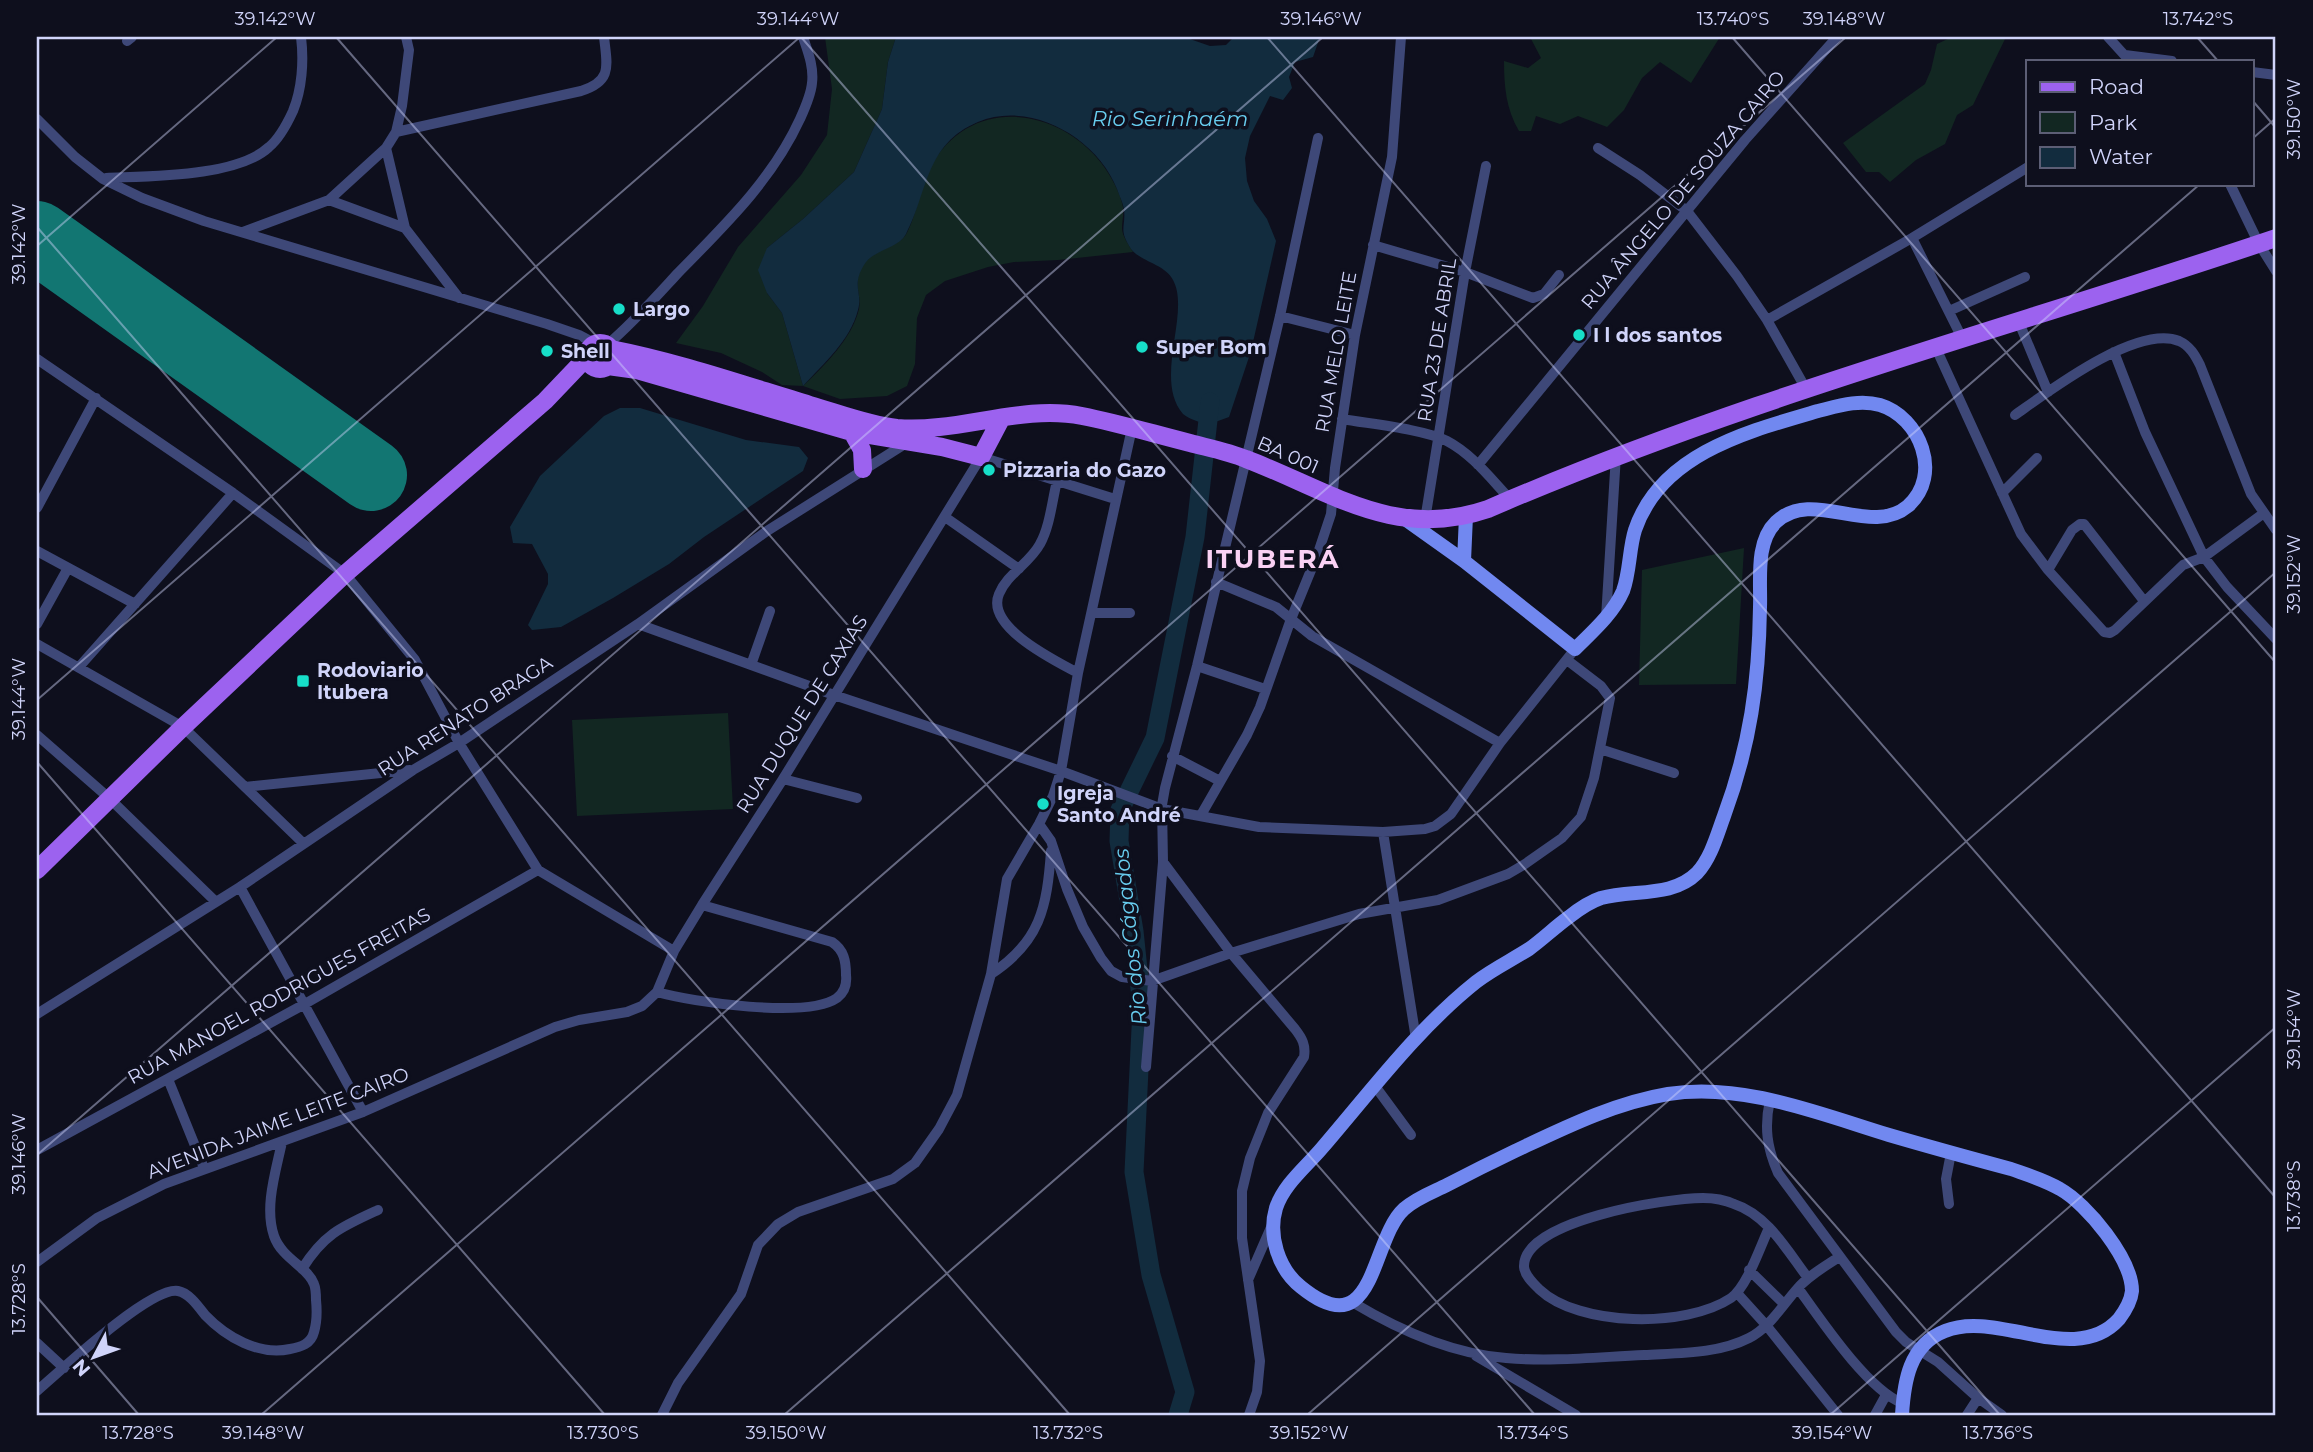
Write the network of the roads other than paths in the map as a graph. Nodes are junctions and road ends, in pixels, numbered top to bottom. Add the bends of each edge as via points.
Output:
1 (301, 37) edge
2 (406, 37) edge
3 (604, 37) edge
4 (803, 37) edge
5 (1836, 37) edge
6 (2108, 37) edge
7 (1403, 40) edge
8 (2128, 58) edge
9 (2157, 60) edge
10 (2254, 72) edge
11 (2276, 75) edge
12 (37, 120) edge
13 (396, 132) junction
14 (1318, 138) dead end
15 (386, 148) junction
16 (1598, 148) dead end
17 (1486, 166) dead end
18 (2026, 168) edge
19 (103, 179) junction
20 (2231, 186) edge
21 (328, 200) junction
22 (1687, 211) junction
23 (405, 228) junction
24 (243, 232) junction
25 (1912, 238) junction
26 (2268, 241) edge
27 (1373, 245) junction
28 (2276, 271) edge
29 (1465, 272) junction
30 (1559, 275) dead end
31 (2025, 277) dead end
32 (459, 298) junction
33 (1948, 311) junction
34 (1280, 316) junction
35 (1767, 320) junction
36 (2018, 320) junction
37 (1355, 335) junction
38 (1962, 338) junction
39 (1935, 346) junction
40 (2114, 352) junction
41 (602, 355) junction
42 (37, 359) edge
43 (1806, 389) junction
44 (2048, 392) junction
45 (96, 398) junction
46 (2015, 415) dead end
47 (1002, 419) junction
48 (1342, 419) junction
49 (1132, 428) junction
50 (852, 432) junction
51 (1438, 437) junction
52 (908, 442) junction
53 (1616, 455) junction
54 (981, 457) junction
55 (1241, 457) junction
56 (2037, 458) dead end
57 (1478, 465) junction
58 (863, 469) junction
59 (1057, 481) junction
60 (233, 494) junction
61 (2002, 494) junction
62 (1333, 498) junction
63 (1115, 499) junction
64 (1510, 499) junction
65 (37, 508) edge
66 (2263, 513) junction
67 (1466, 516) junction
68 (945, 517) junction
69 (1405, 519) junction
70 (1425, 520) junction
71 (2276, 530) edge
72 (37, 551) edge
73 (2204, 557) junction
74 (1464, 561) junction
75 (68, 568) junction
76 (1019, 569) junction
77 (2048, 570) junction
78 (345, 574) junction
79 (1216, 582) junction
80 (2144, 601) junction
81 (135, 604) junction
82 (770, 611) dead end
83 (1093, 613) junction
84 (1130, 613) dead end
85 (1606, 618) junction
86 (1291, 619) junction
87 (37, 624) edge
88 (638, 624) junction
89 (2276, 639) edge
90 (37, 644) edge
91 (1571, 654) junction
92 (751, 665) junction
93 (1197, 666) junction
94 (79, 667) junction
95 (1078, 673) junction
96 (1265, 689) junction
97 (834, 695) junction
98 (183, 727) junction
99 (37, 735) edge
100 (459, 743) junction
101 (1500, 743) junction
102 (1600, 749) junction
103 (1172, 756) junction
104 (413, 770) junction
105 (1065, 773) junction
106 (1674, 773) dead end
107 (783, 779) junction
108 (1220, 781) junction
109 (245, 787) junction
110 (109, 798) junction
111 (857, 798) dead end
112 (1162, 808) junction
113 (1201, 815) junction
114 (1039, 824) junction
115 (1383, 832) junction
116 (1051, 841) junction
117 (303, 843) junction
118 (1163, 862) junction
119 (37, 870) edge
120 (538, 870) junction
121 (240, 887) junction
122 (215, 901) junction
123 (702, 905) junction
124 (1396, 908) junction
125 (674, 951) junction
126 (1231, 953) junction
127 (991, 974) junction
128 (1149, 980) junction
129 (657, 992) junction
130 (303, 1005) junction
131 (37, 1013) edge
132 (1416, 1039) junction
133 (1146, 1067) dead end
134 (167, 1079) junction
135 (1375, 1086) junction
136 (1770, 1101) junction
137 (363, 1112) junction
138 (1410, 1135) dead end
139 (282, 1142) junction
140 (37, 1150) edge
141 (1951, 1153) junction
142 (204, 1168) junction
143 (1949, 1204) dead end
144 (378, 1210) dead end
145 (1272, 1226) junction
146 (1769, 1228) junction
147 (1839, 1257) junction
148 (37, 1262) edge
149 (302, 1269) junction
150 (1749, 1270) junction
151 (1808, 1278) junction
152 (1248, 1280) junction
153 (1798, 1288) junction
154 (1737, 1293) junction
155 (1352, 1302) junction
156 (1784, 1304) junction
157 (1766, 1325) junction
158 (37, 1343) edge
159 (1919, 1350) junction
160 (1469, 1352) junction
161 (64, 1368) junction
162 (37, 1391) edge
163 (1886, 1395) junction
164 (1978, 1398) junction
165 (1902, 1409) edge
166 (662, 1415) edge
167 (1249, 1415) edge
168 (1576, 1415) edge
169 (1838, 1415) edge
170 (1875, 1415) edge
171 (1967, 1415) edge
172 (2002, 1415) edge

1 - 19 street via 304,55 298,100 269,148 229,166
2 - 13 street via 407,62
3 - 13 street via 607,65 596,85
4 - 41 street via 812,64 812,83 801,116 776,163 732,218
5 - 22 street, RUA ÂNGELO DE SOUZA CAIRO
6 - 8 street
7 - 27 street, RUA MELO LEITE via 1392,157
8 - 9 street
10 - 11 street
12 - 19 street
13 - 15 street
14 - 34 street
15 - 21 street
15 - 23 street
16 - 22 street
17 - 29 street, RUA 23 DE ABRIL
18 - 25 street
19 - 24 street via 142,198
20 - 26 street
21 - 23 street
21 - 24 street
22 - 35 street
22 - 57 street, RUA ÂNGELO DE SOUZA CAIRO
23 - 32 street
24 - 32 street
25 - 33 street
25 - 35 street
26 - 28 street
26 - 36 main road, BA 001
27 - 29 street
27 - 37 street, RUA MELO LEITE
29 - 30 street via 1533,298 1544,294
29 - 51 street, RUA 23 DE ABRIL
31 - 33 street
32 - 41 street via 579,335
33 - 38 street
34 - 37 street
34 - 55 street
35 - 43 street
36 - 38 main road, BA 001
36 - 44 street
37 - 48 street, RUA MELO LEITE
38 - 39 main road, BA 001
39 - 43 main road, BA 001
39 - 61 street
40 - 44 street
40 - 66 street via 2157,339 2188,346
40 - 73 street via 2145,432
41 - 47 main road, BA 001 via 659,359 894,428 941,428
41 - 50 main road via 637,370
41 - 78 main road
42 - 45 street
43 - 53 main road, BA 001
44 - 46 street
45 - 60 street
45 - 65 street
47 - 49 main road, BA 001 via 1068,415
47 - 54 main road
48 - 51 street
48 - 62 street, RUA MELO LEITE
49 - 55 main road, BA 001
49 - 63 street
50 - 52 main road
50 - 58 main road via 862,450
51 - 57 street
51 - 70 street, RUA 23 DE ABRIL
52 - 54 main road
52 - 58 street, RUA RENATO BRAGA
53 - 64 main road, BA 001
53 - 85 street
54 - 59 street
54 - 68 street, RUA DUQUE DE CAXIAS
55 - 62 main road, BA 001
55 - 79 street
56 - 61 street
57 - 64 street
58 - 88 street, RUA RENATO BRAGA
59 - 63 street
59 - 76 street via 1042,540
60 - 78 street
60 - 81 street
61 - 77 street via 2021,534
62 - 69 main road, BA 001
62 - 86 street, RUA MELO LEITE via 1318,553
63 - 83 street
64 - 67 main road, BA 001
66 - 71 street
66 - 73 street
67 - 70 main road, BA 001
67 - 74 main road
68 - 76 street
68 - 97 street, RUA DUQUE DE CAXIAS
69 - 70 main road, BA 001
69 - 74 main road
72 - 75 street
73 - 80 street via 2183,565
73 - 89 street
74 - 91 main road
75 - 81 street
75 - 87 street
76 - 95 street via 998,597 1001,615 1018,636
77 - 80 street via 2107,633
77 - 80 street via 2072,530 2084,524
78 - 98 main road
78 - 100 street via 415,660
79 - 86 street via 1267,603
79 - 93 street
81 - 94 street
82 - 92 street
83 - 84 street
83 - 95 street
85 - 91 main road
85 - 132 main road via 1623,590 1634,534 1645,509 1667,481 1713,447 1754,429 1856,403 1884,406 1898,413 1920,441 1925,457 1923,483 1900,511 1876,517 1806,509 1781,517 1766,536 1750,727 1727,808 1696,874 1669,889 1605,897 1576,911 1474,984
86 - 96 street, RUA MELO LEITE
86 - 101 street via 1312,636
88 - 92 street
88 - 100 street, RUA RENATO BRAGA
90 - 94 street
91 - 101 street
91 - 102 street via 1610,698
92 - 97 street
93 - 96 street
93 - 103 street
94 - 98 street
95 - 105 street
96 - 108 street, RUA MELO LEITE via 1247,735
97 - 105 street
97 - 107 street, RUA DUQUE DE CAXIAS
98 - 109 street
98 - 110 main road
99 - 110 street
100 - 104 street, RUA RENATO BRAGA
100 - 120 street
101 - 115 street via 1443,821 1425,829
102 - 106 street
102 - 124 street via 1587,803 1562,838 1508,874 1438,900
103 - 108 street
103 - 112 street
104 - 109 street
104 - 117 street, RUA RENATO BRAGA
105 - 112 street
105 - 114 street
107 - 111 street
107 - 123 street, RUA DUQUE DE CAXIAS
108 - 113 street, RUA MELO LEITE
109 - 117 street
110 - 119 main road
110 - 122 street
112 - 113 street
112 - 118 street
113 - 115 street via 1259,827
114 - 116 street
114 - 127 street via 1007,879
115 - 124 street
116 - 127 street via 1049,878 1034,932 1020,951
116 - 128 street via 1083,927 1111,971
117 - 121 street, RUA RENATO BRAGA
118 - 126 street
118 - 128 street
120 - 125 street
120 - 130 street, RUA MANOEL RODRIGUES FREITAS
121 - 122 street, RUA RENATO BRAGA
121 - 130 street
122 - 131 street, RUA RENATO BRAGA
123 - 125 street, RUA DUQUE DE CAXIAS
123 - 129 street via 832,943 843,953 843,992 823,1004 795,1007 719,1004
124 - 126 street via 1359,914
124 - 132 street
125 - 129 street, RUA DUQUE DE CAXIAS
126 - 128 street
126 - 152 street via 1306,1048 1268,1113 1246,1172 1240,1207
127 - 166 street via 957,1095 915,1163 893,1179 798,1212 778,1224 758,1245 741,1294 678,1383
128 - 133 street
129 - 137 street, AVENIDA JAIME LEITE CAIRO via 642,1006 555,1027
130 - 134 street, RUA MANOEL RODRIGUES FREITAS
130 - 137 street
132 - 135 main road
134 - 140 street, RUA MANOEL RODRIGUES FREITAS
134 - 142 street
135 - 138 street
135 - 145 main road via 1283,1192
136 - 141 main road
136 - 147 street via 1765,1130 1772,1161
136 - 155 main road via 1728,1094 1671,1094 1600,1113 1516,1150 1406,1206 1390,1227 1371,1279
137 - 139 street, AVENIDA JAIME LEITE CAIRO
139 - 142 street, AVENIDA JAIME LEITE CAIRO
139 - 149 street via 270,1222 279,1247
141 - 143 street via 1946,1179
141 - 159 main road via 2011,1168 2061,1189 2077,1201 2113,1245 2129,1276 2131,1298 2118,1320 2098,1335 2067,1339 1959,1327 1944,1331
142 - 148 street, AVENIDA JAIME LEITE CAIRO via 97,1218
144 - 149 street via 324,1239
145 - 152 street
145 - 155 main road via 1278,1257 1298,1285 1332,1304
146 - 150 street
146 - 151 street
146 - 154 street via 1746,1208 1704,1198 1599,1214 1534,1244 1525,1258 1529,1278 1546,1296 1611,1319 1681,1314 1721,1303
147 - 151 street
147 - 159 street via 1896,1332
149 - 161 street via 314,1284 317,1308 314,1332 300,1347 272,1350 230,1337 189,1297 172,1290 133,1311
150 - 154 street
150 - 156 street
151 - 153 street
152 - 167 street via 1260,1361
153 - 156 street
153 - 163 street
154 - 157 street
155 - 160 street via 1400,1327
156 - 157 street
157 - 160 street via 1740,1342 1678,1353 1549,1360
157 - 169 street
158 - 161 street
159 - 164 street
159 - 165 main road via 1910,1363
160 - 168 street
161 - 162 street
163 - 165 street
163 - 170 street
164 - 171 street
164 - 172 street

